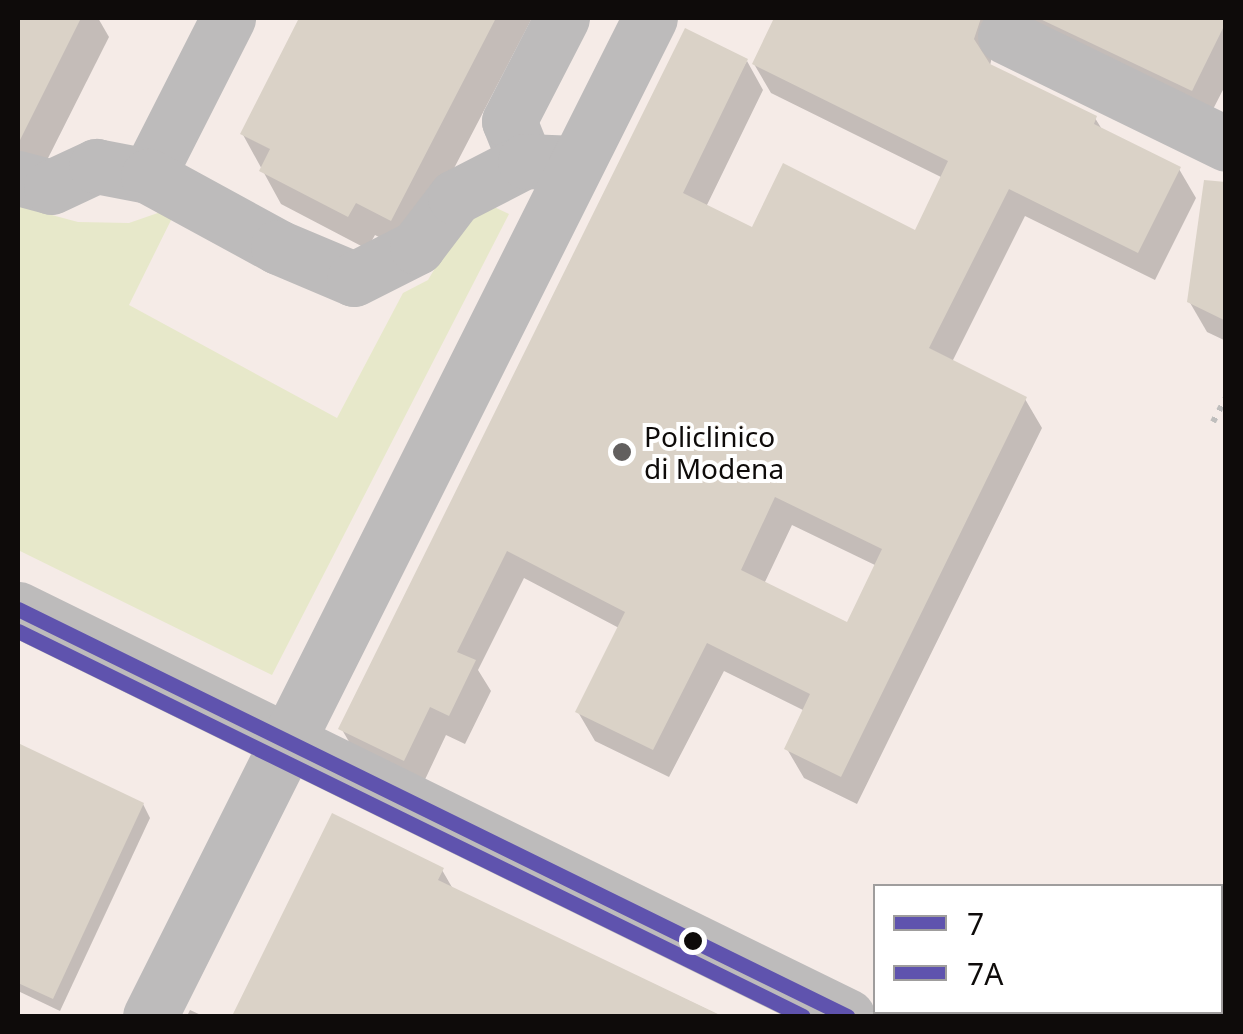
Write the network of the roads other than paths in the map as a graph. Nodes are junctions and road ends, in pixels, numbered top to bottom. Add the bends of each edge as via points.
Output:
1 (228, 18) edge
2 (562, 18) edge
3 (650, 18) edge
4 (1005, 36) dead end
5 (1226, 144) edge
6 (550, 162) junction
7 (148, 176) junction
8 (18, 178) edge
9 (18, 608) edge
10 (284, 740) junction
11 (150, 1016) edge
12 (847, 1016) edge

1 - 7 lane
2 - 6 lane via 509,121
3 - 6 lane
4 - 5 lane
6 - 7 lane via 455,197 417,247 354,279 278,247
6 - 10 lane
7 - 8 lane via 96,166 51,187
9 - 10 lane
10 - 11 lane
10 - 12 lane

